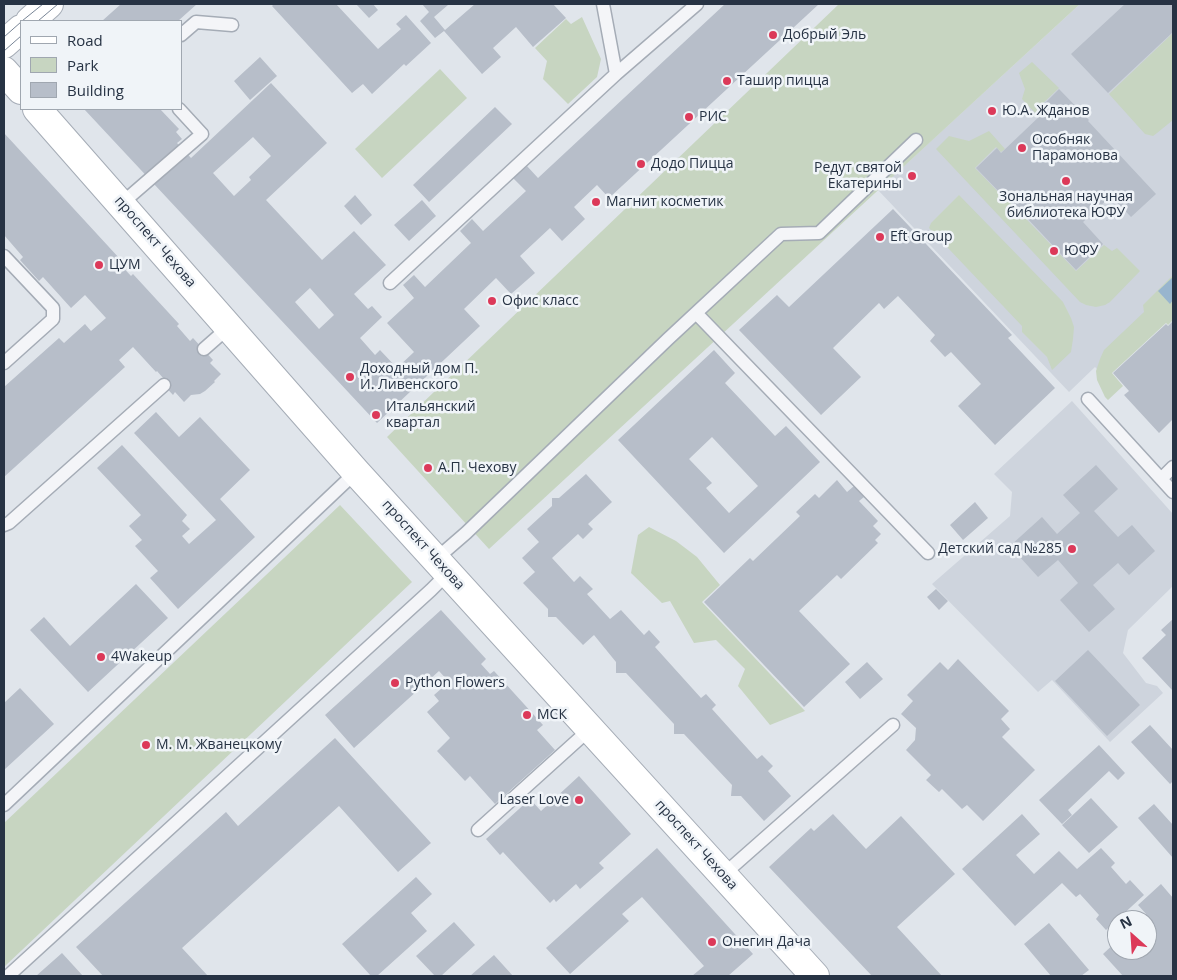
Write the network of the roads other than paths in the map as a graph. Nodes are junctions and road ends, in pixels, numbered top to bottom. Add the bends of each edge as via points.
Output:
1 (50, 4) edge
2 (603, 4) edge
3 (698, 4) edge
4 (31, 20) edge
5 (232, 25) dead end
6 (20, 30) edge
7 (182, 34) edge
8 (4, 44) edge
9 (4, 71) edge
10 (616, 74) junction
11 (20, 89) edge
12 (38, 110) edge
13 (180, 110) edge
14 (916, 140) dead end
15 (121, 204) junction
16 (4, 256) edge
17 (390, 283) dead end
18 (696, 313) junction
19 (229, 327) junction
20 (204, 349) dead end
21 (4, 363) edge
22 (164, 385) dead end
23 (1088, 399) dead end
24 (1173, 467) edge
25 (356, 472) junction
26 (1161, 479) junction
27 (1173, 492) edge
28 (4, 524) edge
29 (928, 552) dead end
30 (442, 566) junction
31 (893, 725) dead end
32 (590, 728) junction
33 (4, 806) edge
34 (478, 830) dead end
35 (723, 875) junction
36 (8, 976) edge
37 (815, 976) edge

1 - 4 street
2 - 10 lane
3 - 10 lane
5 - 7 lane via 196,22
6 - 8 street
9 - 11 street
10 - 17 lane
12 - 15 street, проспект Чехова
13 - 15 lane via 202,134
14 - 18 lane via 819,232 781,234
15 - 19 street, проспект Чехова
16 - 21 lane via 53,308 53,319
18 - 29 lane
18 - 30 lane via 466,534
19 - 20 lane
19 - 25 street, проспект Чехова
22 - 28 lane
23 - 26 lane
24 - 26 lane
25 - 30 street, проспект Чехова
25 - 33 lane
26 - 27 lane
30 - 32 street, проспект Чехова
30 - 36 lane
31 - 35 lane
32 - 34 lane
32 - 35 street, проспект Чехова
35 - 37 street, проспект Чехова

